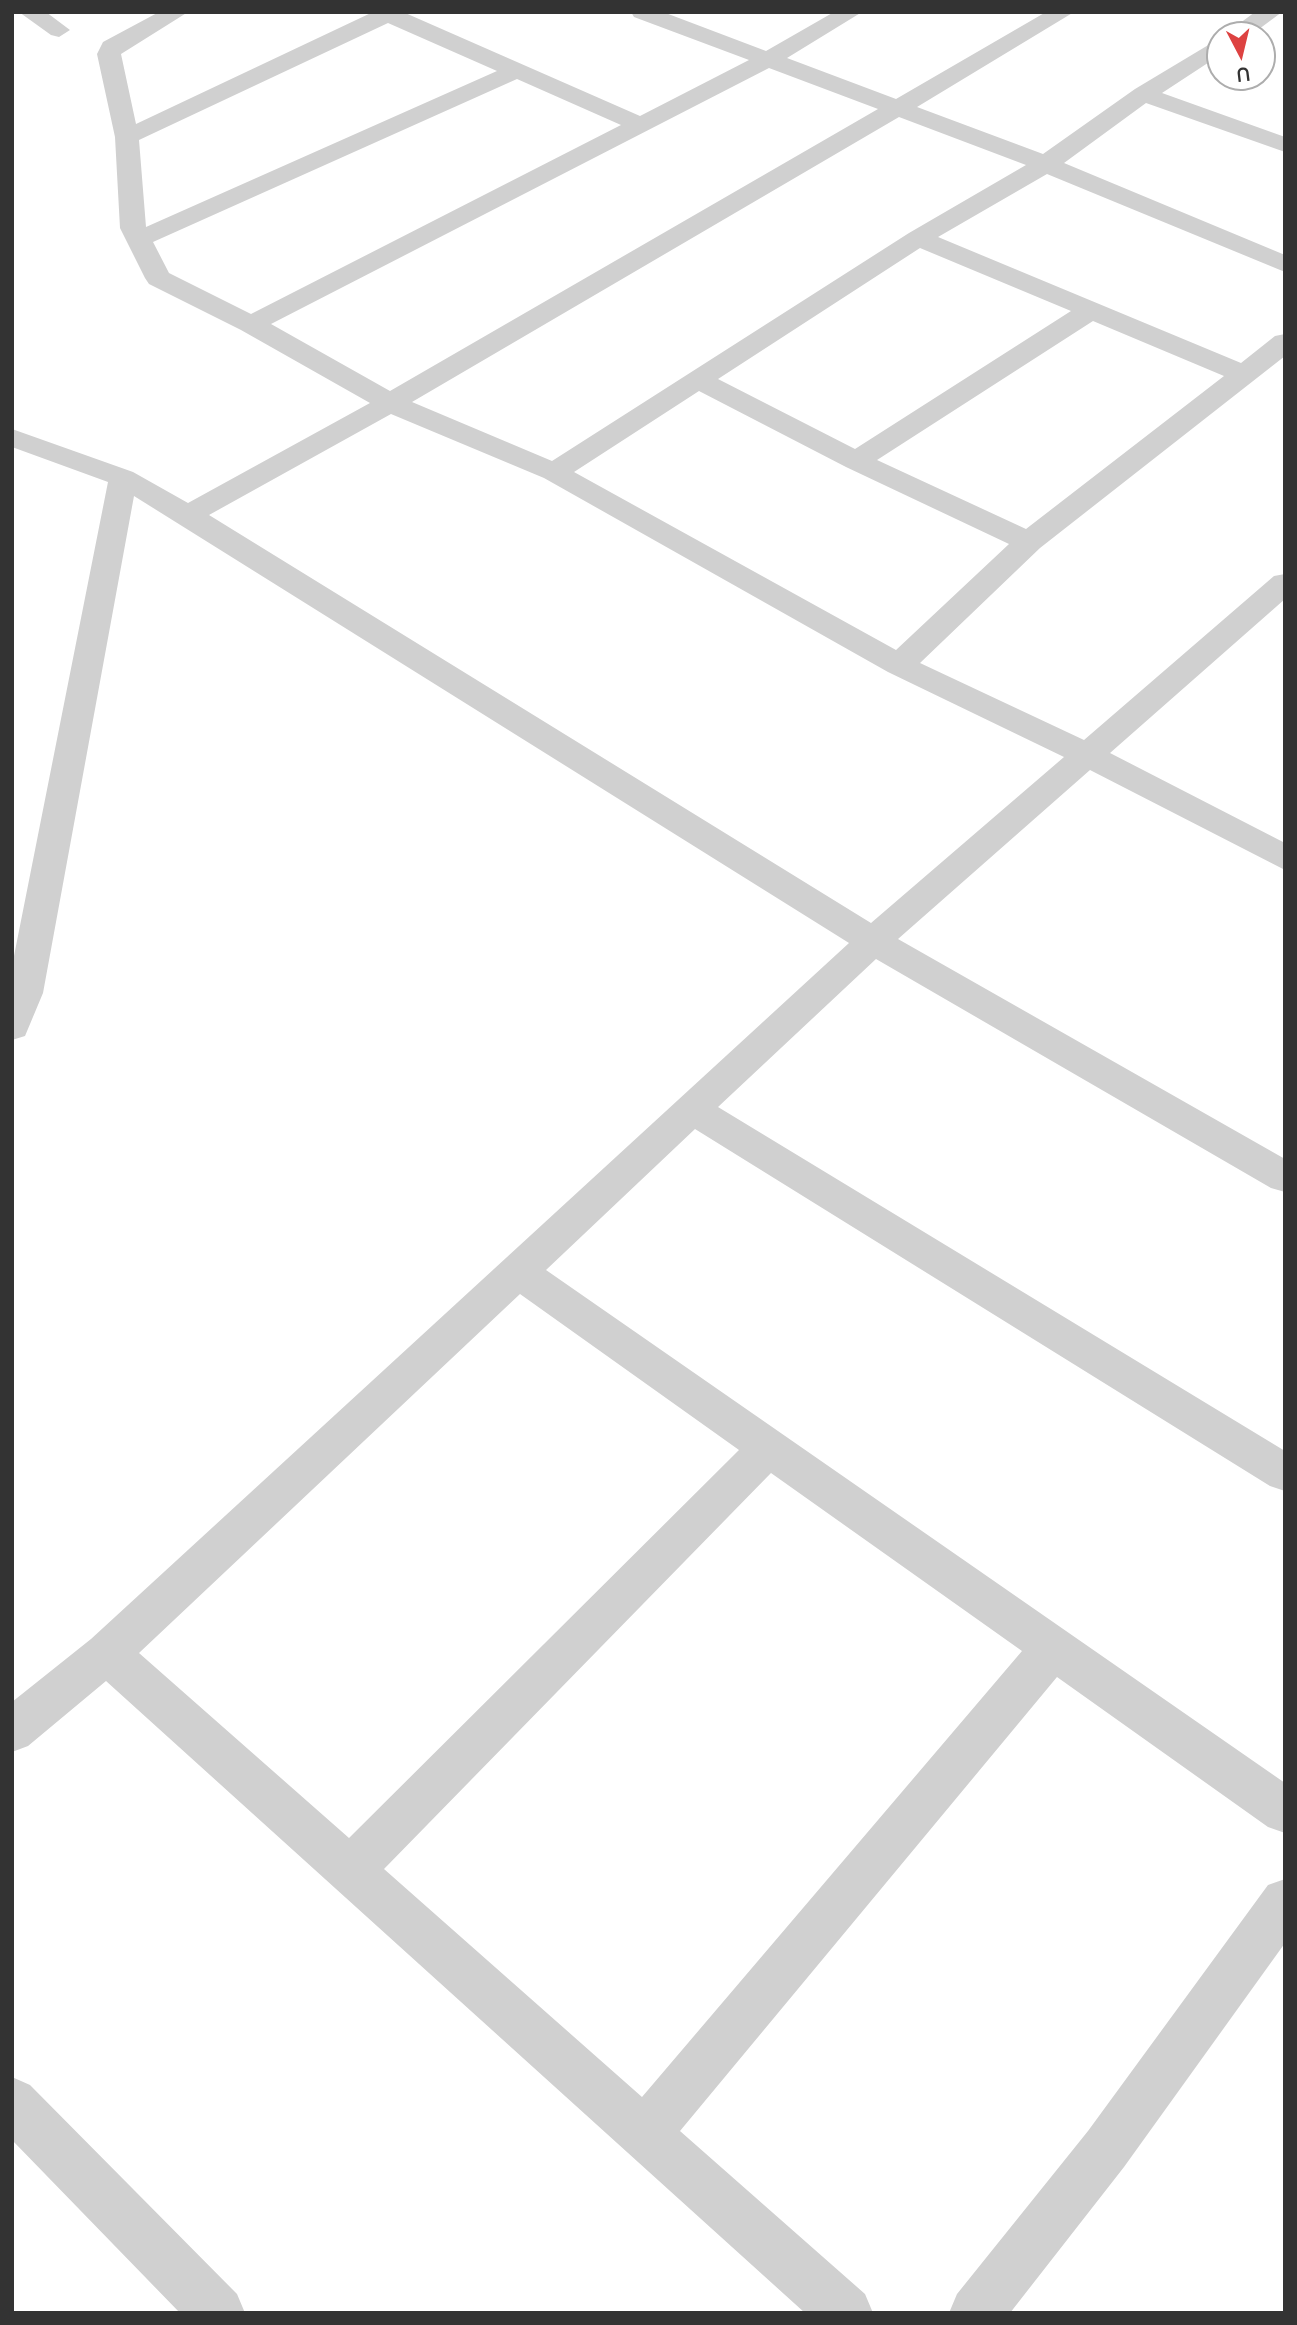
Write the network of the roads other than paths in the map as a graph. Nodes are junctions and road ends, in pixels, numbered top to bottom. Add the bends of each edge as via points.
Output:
1 (30, 12) edge
2 (177, 12) edge
3 (642, 12) edge
4 (851, 12) edge
5 (1063, 12) edge
6 (390, 13) edge
7 (59, 30) dead end
8 (1206, 54) edge
9 (767, 60) junction
10 (516, 71) junction
11 (1143, 94) junction
12 (901, 108) junction
13 (641, 125) junction
14 (127, 137) junction
15 (1285, 145) edge
16 (1046, 164) junction
17 (918, 238) junction
18 (139, 239) junction
19 (1285, 264) edge
20 (1091, 310) junction
21 (251, 324) junction
22 (1285, 342) edge
23 (1244, 374) junction
24 (698, 379) junction
25 (390, 403) junction
26 (12, 437) edge
27 (856, 461) junction
28 (554, 472) junction
29 (123, 478) junction
30 (188, 514) junction
31 (1029, 542) junction
32 (1285, 583) edge
33 (899, 665) junction
34 (1088, 755) junction
35 (1285, 858) edge
36 (873, 940) junction
37 (12, 1027) edge
38 (690, 1108) junction
39 (1285, 1177) edge
40 (516, 1270) junction
41 (768, 1448) junction
42 (1285, 1473) edge
43 (1053, 1648) junction
44 (107, 1653) junction
45 (12, 1731) edge
46 (1285, 1811) edge
47 (350, 1870) junction
48 (1285, 1902) edge
49 (12, 2103) edge
50 (645, 2133) junction
51 (218, 2313) edge
52 (846, 2313) edge
53 (976, 2313) edge

1 - 7 street
2 - 14 street via 111,47
3 - 9 street
4 - 9 street
5 - 12 street
6 - 10 street
6 - 14 street
8 - 11 street
9 - 12 street
9 - 13 street
10 - 13 street
10 - 18 street
11 - 15 street
11 - 16 street
12 - 16 street
12 - 25 street
13 - 21 street
14 - 18 street via 134,228
16 - 17 street
16 - 19 street
17 - 20 street
17 - 24 street
18 - 21 street via 158,278
20 - 23 street
20 - 27 street
21 - 25 street
22 - 23 street
23 - 31 street
24 - 27 street
24 - 28 street
25 - 28 street
25 - 30 street
26 - 29 street
27 - 31 street
28 - 33 street
29 - 30 street
29 - 37 street via 24,993
30 - 36 street
31 - 33 street
32 - 34 street
33 - 34 street
34 - 35 street
34 - 36 street
36 - 38 street
36 - 39 street
38 - 40 street
38 - 42 street
40 - 41 street
40 - 44 street
41 - 43 street
41 - 47 street
43 - 46 street
43 - 50 street
44 - 45 street
44 - 47 street
47 - 50 street
48 - 53 street via 1106,2150
49 - 51 street
50 - 52 street

